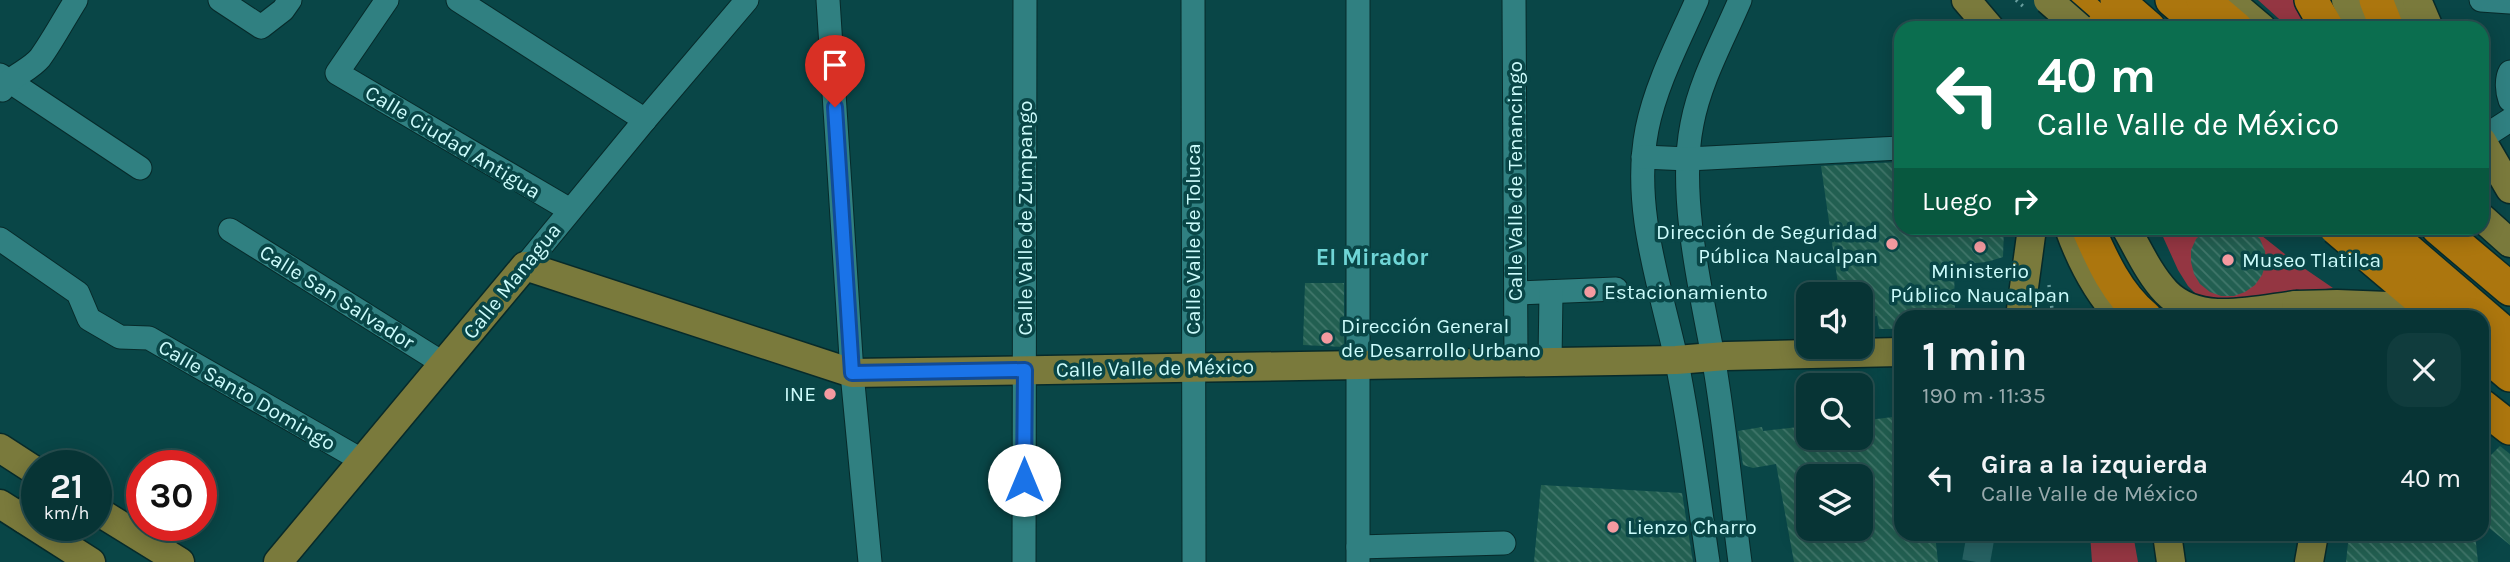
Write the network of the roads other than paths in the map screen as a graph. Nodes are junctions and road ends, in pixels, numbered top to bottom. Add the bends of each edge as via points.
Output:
1 (76, 0) edge
2 (220, 0) edge
3 (290, 0) edge
4 (387, 0) edge
5 (458, 0) edge
6 (747, 0) edge
7 (828, 0) edge
8 (1025, 0) edge
9 (1193, 0) edge
10 (1359, 0) edge
11 (1514, 0) edge
12 (1696, 0) edge
13 (1740, 0) edge
14 (1966, 0) edge
15 (2048, 0) edge
16 (2072, 0) edge
17 (2092, 0) edge
18 (2117, 0) edge
19 (2172, 0) edge
20 (2203, 0) edge
21 (2229, 0) edge
22 (2311, 0) edge
23 (2346, 0) edge
24 (2376, 0) edge
25 (2396, 0) edge
26 (2417, 0) edge
27 (2481, 1) edge
28 (2510, 2) edge
29 (1984, 21) edge
30 (2066, 21) edge
31 (2072, 21) edge
32 (2096, 21) edge
33 (2116, 21) edge
34 (2141, 21) edge
35 (2197, 21) edge
36 (2228, 21) edge
37 (2254, 21) edge
38 (2323, 21) edge
39 (2355, 21) edge
40 (2384, 21) edge
41 (2402, 21) edge
42 (2426, 21) edge
43 (2510, 72) edge
44 (3, 82) edge
45 (2510, 100) edge
46 (645, 120) junction
47 (2510, 120) edge
48 (2489, 134) edge
49 (1894, 148) edge
50 (2489, 152) edge
51 (1643, 158) junction
52 (1688, 159) junction
53 (140, 168) dead end
54 (2510, 189) edge
55 (570, 211) junction
56 (2489, 224) edge
57 (230, 230) dead end
58 (2012, 235) edge
59 (2031, 235) edge
60 (2072, 235) edge
61 (2091, 235) edge
62 (2130, 235) edge
63 (2344, 235) edge
64 (2387, 235) edge
65 (2390, 235) edge
66 (0, 239) edge
67 (2468, 241) edge
68 (2510, 243) edge
69 (525, 266) junction
70 (2510, 266) edge
71 (1616, 289) dead end
72 (2510, 289) edge
73 (1551, 292) junction
74 (1516, 293) junction
75 (1661, 298) junction
76 (1700, 298) junction
77 (2022, 306) edge
78 (2115, 310) edge
79 (2136, 310) edge
80 (2197, 310) edge
81 (2250, 310) edge
82 (2370, 310) edge
83 (2439, 310) edge
84 (2489, 330) edge
85 (2510, 338) edge
86 (2489, 342) edge
87 (1894, 352) edge
88 (1713, 357) junction
89 (2489, 357) edge
90 (1676, 360) junction
91 (2510, 360) edge
92 (1550, 361) junction
93 (1516, 362) junction
94 (444, 364) junction
95 (1194, 366) junction
96 (1360, 366) junction
97 (1025, 370) junction
98 (2489, 372) edge
99 (852, 373) junction
100 (2510, 375) edge
101 (2510, 390) edge
102 (2489, 412) edge
103 (2510, 428) edge
104 (0, 448) edge
105 (363, 461) junction
106 (21, 462) edge
107 (0, 504) edge
108 (21, 507) edge
109 (112, 520) edge
110 (61, 541) edge
111 (2169, 541) edge
112 (2313, 541) edge
113 (1504, 543) dead end
114 (1358, 555) edge
115 (77, 558) edge
116 (180, 562) edge
117 (278, 562) edge
118 (870, 562) edge
119 (1024, 562) edge
120 (1194, 562) edge
121 (1708, 562) edge
122 (1740, 562) edge
123 (2171, 562) edge
124 (2309, 562) edge

1 - 44 street via 40,58
2 - 3 street via 261,27
4 - 55 street, Calle Ciudad Antigua via 337,73
5 - 46 street
6 - 46 street, Calle Managua
7 - 99 street
8 - 97 street, Calle Valle de Zumpango
9 - 95 street, Calle Valle de Toluca
10 - 96 street
11 - 74 street, Calle Valle de Tenancingo
12 - 51 street via 1653,107
13 - 52 street via 1699,98
14 - 29 main road
15 - 31 main road, bridge
16 - 30 main road
16 - 32 highway
17 - 33 highway
18 - 34 highway
19 - 35 highway
20 - 36 highway
21 - 37 main road
22 - 38 highway
23 - 39 main road
24 - 40 highway
25 - 41 main road
26 - 42 main road
27 - 28 street
43 - 45 street
44 - 53 street
46 - 55 street, Calle Managua
47 - 48 street
49 - 52 street
50 - 54 main road
51 - 52 street
51 - 75 street via 1642,197
52 - 76 street
55 - 69 street, Calle Managua
56 - 68 main road
57 - 94 street, Calle San Salvador
58 - 77 main road
59 - 77 main road
60 - 78 main road via 2097,287
61 - 79 highway via 2111,276
62 - 80 main road, bridge via 2167,293
63 - 83 highway, bridge
64 - 83 highway, bridge
65 - 82 main road
66 - 105 street, Calle Santo Domingo via 78,293 89,319 120,337 149,338
67 - 70 highway
67 - 72 highway
69 - 94 main road, Calle Managua
69 - 99 main road, Calle Valle de México
71 - 73 street
73 - 74 street
73 - 92 street
74 - 93 street, Calle Valle de Tenancingo
75 - 76 street
75 - 90 street
76 - 88 street
81 - 83 main road, bridge via 2337,304
84 - 85 highway
86 - 91 highway
87 - 88 main road, Calle Valle de México
88 - 90 main road, Calle Valle de México
88 - 122 street
89 - 100 highway
90 - 92 main road, Calle Valle de México
90 - 121 street
92 - 93 main road, Calle Valle de México
93 - 96 main road, Calle Valle de México
94 - 105 main road, Calle Managua
95 - 96 main road, Calle Valle de México
95 - 97 main road, Calle Valle de México
95 - 120 street, Calle Valle de Toluca
96 - 114 street
97 - 99 main road, Calle Valle de México
97 - 119 street, Calle Valle de Zumpango
98 - 101 main road
99 - 118 street
102 - 103 highway
104 - 106 main road
105 - 117 main road, Calle Managua
107 - 108 main road
109 - 116 main road
110 - 115 main road
111 - 123 main road
112 - 124 main road
113 - 114 street

